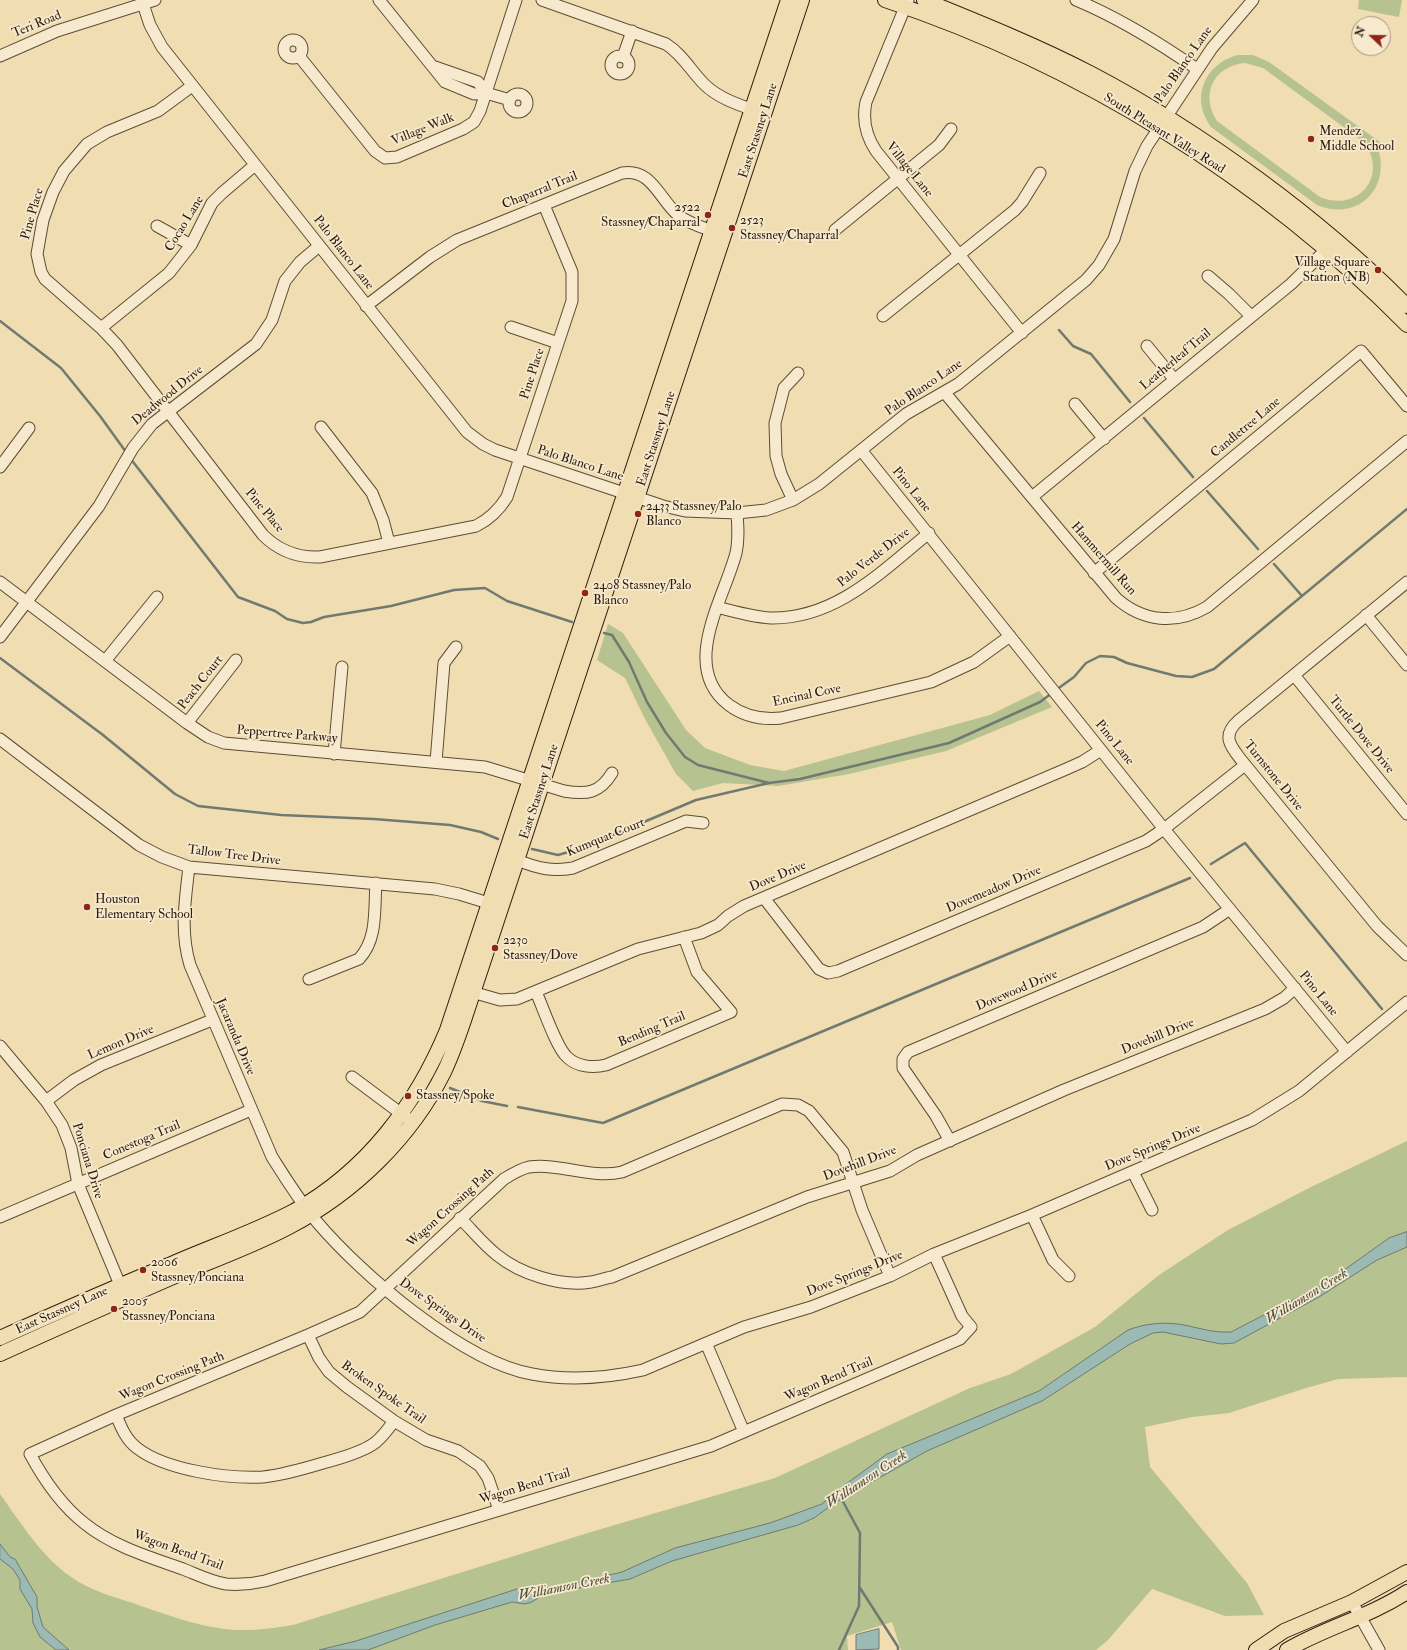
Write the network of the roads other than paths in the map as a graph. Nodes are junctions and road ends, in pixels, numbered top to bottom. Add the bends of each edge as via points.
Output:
1 (155, 0) edge
2 (379, 0) edge
3 (516, 0) edge
4 (542, 0) edge
5 (788, 0) edge
6 (802, 0) edge
7 (885, 0) edge
8 (924, 0) edge
9 (1076, 0) edge
10 (1253, 0) edge
11 (143, 4) junction
12 (907, 4) edge
13 (632, 31) junction
14 (0, 56) edge
15 (299, 56) dead end
16 (622, 57) dead end
17 (1197, 69) junction
18 (192, 86) junction
19 (486, 93) junction
20 (510, 100) dead end
21 (758, 111) junction
22 (1162, 122) junction
23 (951, 129) dead end
24 (256, 165) junction
25 (1040, 173) dead end
26 (899, 178) junction
27 (544, 205) junction
28 (157, 226) dead end
29 (835, 230) dead end
30 (718, 232) junction
31 (191, 245) junction
32 (319, 246) junction
33 (1331, 246) junction
34 (959, 254) junction
35 (1208, 276) dead end
36 (1401, 301) edge
37 (366, 306) junction
38 (883, 316) dead end
39 (1251, 316) junction
40 (1407, 326) edge
41 (510, 327) dead end
42 (101, 328) junction
43 (1022, 333) junction
44 (558, 343) junction
45 (1147, 346) dead end
46 (798, 373) dead end
47 (1174, 379) junction
48 (945, 393) junction
49 (1076, 404) dead end
50 (1407, 406) edge
51 (168, 412) junction
52 (321, 426) dead end
53 (29, 428) dead end
54 (1104, 438) junction
55 (1407, 441) edge
56 (861, 450) junction
57 (520, 458) junction
58 (0, 467) edge
59 (631, 496) junction
60 (1032, 497) junction
61 (793, 500) junction
62 (737, 513) junction
63 (929, 533) junction
64 (389, 542) junction
65 (1094, 572) junction
66 (0, 582) edge
67 (1407, 582) edge
68 (157, 597) dead end
69 (27, 602) junction
70 (718, 607) junction
71 (1366, 615) junction
72 (1010, 636) junction
73 (0, 638) edge
74 (456, 647) dead end
75 (236, 660) dead end
76 (106, 661) junction
77 (1407, 665) edge
78 (342, 667) dead end
79 (1294, 675) junction
80 (187, 723) junction
81 (0, 738) edge
82 (1101, 750) junction
83 (334, 754) junction
84 (436, 762) junction
85 (1246, 765) junction
86 (612, 773) dead end
87 (536, 782) junction
88 (1407, 814) edge
89 (703, 823) dead end
90 (1164, 829) junction
91 (516, 847) junction
92 (189, 867) junction
93 (376, 883) junction
94 (764, 898) junction
95 (495, 905) junction
96 (1230, 909) junction
97 (684, 937) junction
98 (1407, 955) edge
99 (309, 979) dead end
100 (1295, 988) junction
101 (467, 991) junction
102 (536, 992) junction
103 (1407, 1002) edge
104 (212, 1020) junction
105 (0, 1046) edge
106 (1347, 1052) junction
107 (352, 1077) dead end
108 (46, 1101) junction
109 (251, 1110) junction
110 (407, 1118) junction
111 (950, 1141) junction
112 (1133, 1172) junction
113 (854, 1182) junction
114 (78, 1184) junction
115 (307, 1210) junction
116 (1152, 1210) dead end
117 (1032, 1215) junction
118 (0, 1217) edge
119 (460, 1218) junction
120 (934, 1254) junction
121 (890, 1276) junction
122 (1069, 1276) dead end
123 (384, 1288) junction
124 (122, 1292) junction
125 (308, 1336) junction
126 (0, 1338) edge
127 (706, 1343) junction
128 (0, 1354) edge
129 (116, 1415) junction
130 (394, 1421) junction
131 (744, 1432) junction
132 (30, 1454) joint
133 (499, 1510) junction
134 (1407, 1572) edge
135 (1407, 1592) edge
136 (1352, 1602) junction
137 (1360, 1617) junction
138 (1256, 1650) edge
139 (1287, 1650) edge
140 (1379, 1650) edge

1 - 11 street, Teri Road
2 - 19 street via 432,66 478,82
3 - 19 street, Village Walk
4 - 13 street
5 - 21 main road, East Stassney Lane
6 - 21 main road, East Stassney Lane
7 - 12 main road, South Pleasant Valley Road
8 - 22 main road, South Pleasant Valley Road via 992,27 1094,75
9 - 17 street via 1152,38
10 - 17 street, Palo Blanco Lane via 1226,30
11 - 14 street, Teri Road via 63,29
11 - 18 street, Palo Blanco Lane via 155,36
12 - 22 main road, South Pleasant Valley Road via 1038,62 1103,96
12 - 26 street, Village Lane via 869,95 864,117 871,145
13 - 16 street
13 - 21 street via 659,40 672,48 713,91 725,99
15 - 19 street, Village Walk via 372,149 386,158 397,157 469,126 477,117
17 - 22 street, Palo Blanco Lane
18 - 24 street, Palo Blanco Lane
18 - 42 street, Pine Place via 158,111 107,132 87,144 64,171 51,199 36,258 39,269 45,279
19 - 20 street
21 - 30 main road, East Stassney Lane
22 - 33 main road, South Pleasant Valley Road via 1259,197
22 - 43 street, Palo Blanco Lane via 1135,171 1117,232 1098,265 1086,280
23 - 26 street via 939,145
24 - 31 street, Cocao Lane via 217,198 208,209
24 - 32 street, Palo Blanco Lane
25 - 34 street via 1019,206
26 - 29 street
26 - 34 street, Village Lane
27 - 30 street, Chaparral Trail via 618,174 631,172 648,179 679,216
27 - 37 street, Chaparral Trail via 457,240
27 - 44 street, Pine Place via 572,272 569,311
28 - 31 street
30 - 59 main road, East Stassney Lane
31 - 42 street, Cocao Lane via 169,273
32 - 37 street, Palo Blanco Lane
32 - 51 street, Deadwood Drive via 300,262 285,281 272,320 256,344
33 - 36 main road, South Pleasant Valley Road
33 - 39 street, Leatherleaf Trail
34 - 38 street
34 - 43 street, Village Lane
35 - 39 street
36 - 40 main road, South Pleasant Valley Road
37 - 57 street, Palo Blanco Lane via 467,432 483,444
39 - 47 street, Leatherleaf Trail
41 - 44 street
42 - 51 street, Pine Place
43 - 48 street, Palo Blanco Lane
44 - 57 street, Pine Place
45 - 47 street
46 - 61 street via 784,388 778,407 775,440 781,474
47 - 54 street, Leatherleaf Trail
48 - 56 street, Palo Blanco Lane via 916,407
48 - 60 street, Hammermill Run
49 - 54 street
50 - 65 street, Candletree Lane via 1362,351
51 - 64 street, Pine Place via 263,535 282,549 304,556 320,557
51 - 69 street, Deadwood Drive via 145,431 99,506
52 - 64 street via 372,493
53 - 58 street
54 - 60 street, Leatherleaf Trail
55 - 65 street, Hammermill Run via 1206,607 1191,615 1168,619 1140,614 1116,598
56 - 61 street, Palo Blanco Lane via 819,484
56 - 63 street, Pino Lane
57 - 59 street, Palo Blanco Lane
57 - 64 street, Pine Place via 507,497 498,510 486,520 476,526
59 - 62 street, Palo Blanco Lane via 685,511
59 - 87 main road, East Stassney Lane
60 - 65 street, Hammermill Run
61 - 62 street, Palo Blanco Lane via 766,510
62 - 70 street, Encinal Cove via 737,546
63 - 70 street, Palo Verde Drive via 860,588 823,609 797,616 770,618
63 - 72 street, Pino Lane
66 - 69 street, Peppertree Parkway
67 - 71 street, Turnstone Drive
68 - 76 street
69 - 73 street, Deadwood Drive
69 - 76 street, Peppertree Parkway
70 - 72 street, Encinal Cove via 708,634 705,652 709,676 716,691 727,703 741,713 764,719 781,718 931,682 974,662
71 - 77 street
71 - 79 street, Turnstone Drive
72 - 82 street, Pino Lane
74 - 84 street via 444,663
75 - 80 street, Peach Court
76 - 80 street, Peppertree Parkway
78 - 83 street
79 - 85 street, Turnstone Drive via 1238,721 1231,730 1231,747
79 - 88 street, Turtle Dove Drive
80 - 83 street, Peppertree Parkway via 208,737 232,745
81 - 92 street, Tallow Tree Drive via 139,845
82 - 90 street, Pino Lane
82 - 94 street, Dove Drive via 1064,770
83 - 84 street, Peppertree Parkway
84 - 87 street, Peppertree Parkway via 485,767
85 - 90 street, Dovemeadow Drive
85 - 98 street, Turnstone Drive via 1377,926
86 - 87 street, Peppertree Parkway via 606,783 590,792 564,791
87 - 91 main road, East Stassney Lane
89 - 91 street, Kumquat Court via 686,821 563,870 544,869
90 - 94 street, Dovemeadow Drive via 1146,841 828,973 819,968
90 - 96 street, Pino Lane
91 - 95 main road, East Stassney Lane
92 - 93 street, Tallow Tree Drive
92 - 104 street, Jacaranda Drive via 183,924 186,951
93 - 95 street, Tallow Tree Drive via 447,891
93 - 99 street via 372,938 365,952 359,959
94 - 97 street, Dove Drive via 744,906 718,925
95 - 101 main road, East Stassney Lane
96 - 100 street, Pino Lane
96 - 111 street, Dovewood Drive via 1204,927 908,1052 903,1059 903,1068
97 - 102 street, Dove Drive via 638,949
97 - 102 street, Bending Trail via 697,972 731,1012 606,1065 594,1067 567,1058
100 - 106 street, Pino Lane
100 - 111 street, Dovehill Drive via 1265,1009 1064,1090
101 - 102 street, Dove Drive via 500,1000 517,999
101 - 110 main road, East Stassney Lane via 443,1073
103 - 106 street, Dove Springs Drive
104 - 108 street, Lemon Drive via 101,1066 74,1080
104 - 109 street, Jacaranda Drive
105 - 108 street, Ponciana Drive
106 - 112 street, Dove Springs Drive via 1299,1091 1252,1120
107 - 110 street
108 - 114 street, Ponciana Drive via 66,1132
109 - 114 street, Conestoga Trail
109 - 115 street, Jacaranda Drive via 272,1157
110 - 115 main road, East Stassney Lane via 391,1148 368,1172 329,1203
111 - 113 street, Dovehill Drive via 916,1155 890,1171
112 - 116 street
112 - 117 street, Dove Springs Drive
113 - 119 street, Dovehill Drive via 807,1197 612,1276 591,1282 554,1280 516,1267 497,1255
113 - 119 street, Wagon Crossing Path via 843,1152 809,1111 798,1105 782,1104 622,1172 600,1175 542,1166 528,1168 504,1179
113 - 121 street, Wagon Crossing Path via 862,1210
114 - 118 street, Conestoga Trail
114 - 124 street, Ponciana Drive
115 - 123 street, Dove Springs Drive via 346,1253
115 - 124 main road, East Stassney Lane via 262,1226
117 - 120 street, Dove Springs Drive
117 - 122 street via 1053,1260
119 - 123 street, Wagon Crossing Path
120 - 121 street, Dove Springs Drive
120 - 131 street, Wagon Bend Trail via 962,1316 971,1327 960,1339
121 - 127 street, Dove Springs Drive via 811,1308 744,1327
123 - 125 street, Wagon Crossing Path via 371,1304 360,1312
123 - 127 street, Dove Springs Drive via 451,1338 487,1359 531,1374 584,1378 625,1374 643,1370
124 - 126 main road, East Stassney Lane
124 - 128 main road, East Stassney Lane
125 - 129 street, Wagon Crossing Path
125 - 130 street, Broken Spoke Trail via 329,1372
127 - 131 street
129 - 130 street via 123,1432 136,1447 153,1458 185,1469 212,1474 263,1477 328,1462 370,1446 377,1442
129 - 132 street, Wagon Crossing Path
130 - 133 street, Broken Spoke Trail via 426,1440 469,1456 488,1478
131 - 133 street, Wagon Bend Trail via 711,1446
132 - 133 street, Wagon Bend Trail via 45,1482 67,1508 90,1527 112,1541 225,1584 247,1585 265,1581
134 - 136 main road
135 - 137 main road
136 - 137 street
136 - 138 main road via 1284,1631
137 - 139 main road
137 - 140 street

